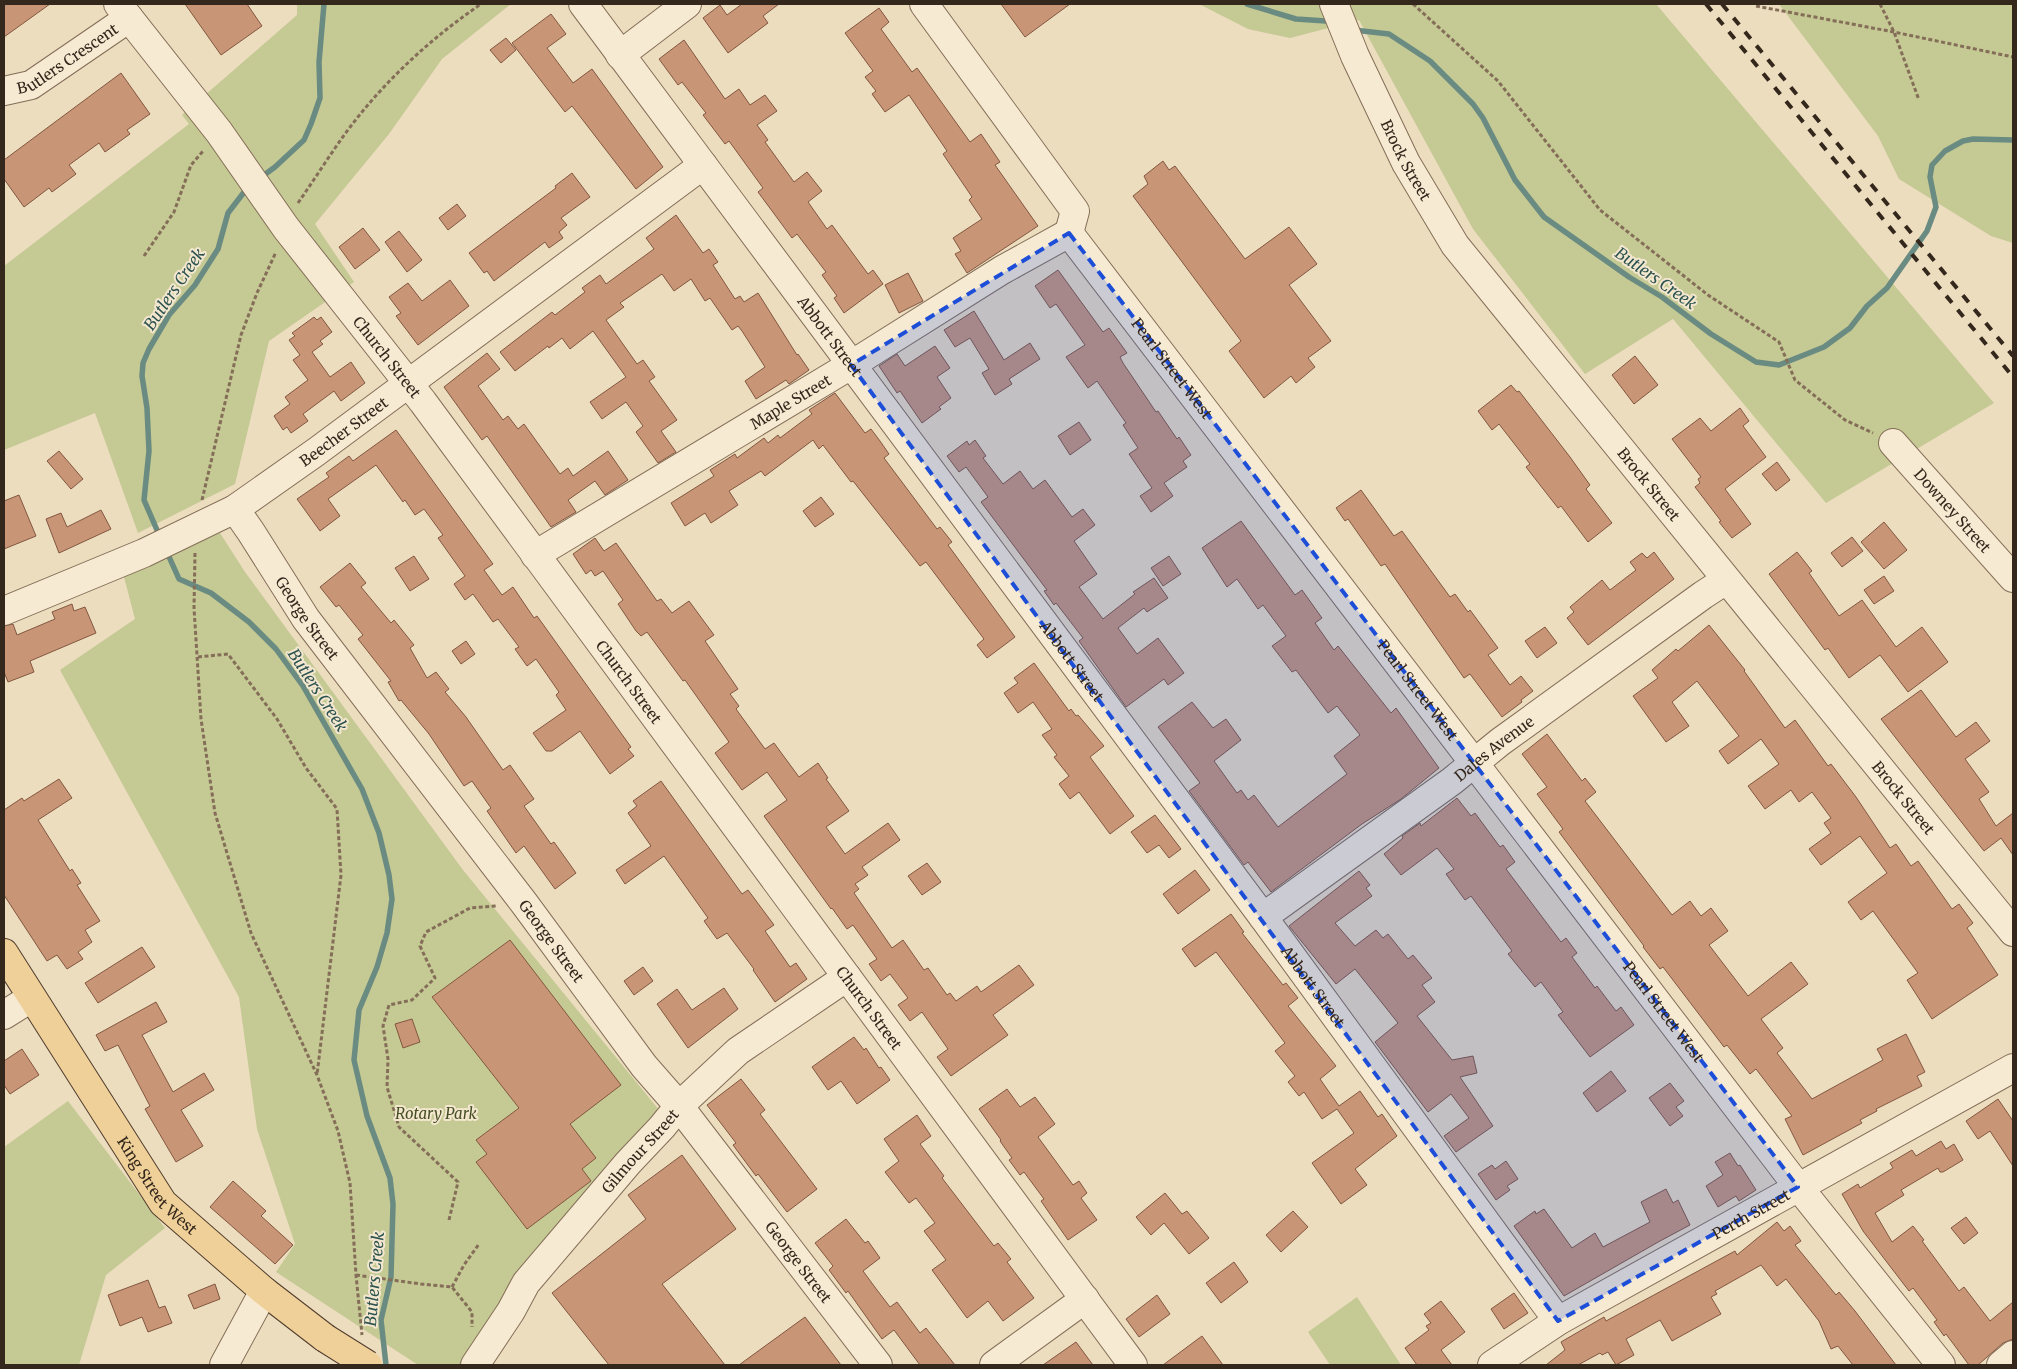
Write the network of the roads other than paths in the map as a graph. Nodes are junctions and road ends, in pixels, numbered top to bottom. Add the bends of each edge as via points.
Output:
1 (584, 4) edge
2 (687, 4) edge
3 (924, 4) edge
4 (1334, 4) edge
5 (124, 11) edge
6 (620, 55) junction
7 (4, 91) edge
8 (703, 165) junction
9 (1069, 233) junction
10 (851, 365) junction
11 (408, 383) junction
12 (1893, 442) road end
13 (235, 509) junction
14 (535, 555) junction
15 (2013, 578) edge
16 (1726, 580) junction
17 (4, 611) edge
18 (1474, 764) junction
19 (1263, 917) junction
20 (2013, 932) edge
21 (4, 953) edge
22 (846, 977) junction
23 (31, 998) junction
24 (4, 1015) edge
25 (2013, 1068) edge
26 (679, 1106) junction
27 (1798, 1187) junction
28 (264, 1291) junction
29 (1085, 1300) junction
30 (1558, 1321) junction
31 (2013, 1355) edge
32 (224, 1365) edge
33 (368, 1365) edge
34 (475, 1365) edge
35 (878, 1365) edge
36 (994, 1365) edge
37 (1133, 1365) edge
38 (1492, 1365) edge
39 (1941, 1365) edge
40 (2001, 1365) edge

1 - 6 street, Abbott Street
2 - 6 street
3 - 9 street via 1075,211
4 - 16 street, Brock Street via 1406,163 1455,244
5 - 7 street, Butlers Crescent via 31,85
5 - 11 street, Church Street via 225,142 286,228
6 - 8 street, Abbott Street
8 - 10 street, Abbott Street
8 - 11 street, Beecher Street
9 - 10 street, Maple Street via 1002,270
9 - 18 street, Pearl Street West
10 - 14 street, Maple Street
10 - 19 street, Abbott Street
11 - 13 street, Beecher Street
11 - 14 street, Church Street
12 - 15 street, Downey Street
13 - 17 street, Beecher Street via 187,549 144,553
13 - 26 street, George Street via 306,619 524,903 644,1066
14 - 22 street, Church Street
16 - 18 street, Dales Avenue
16 - 20 street, Brock Street
18 - 19 street, Dales Avenue
18 - 27 street, Pearl Street West
19 - 30 street, Abbott Street
21 - 23 main road, King Street West
22 - 26 street, Gilmour Street via 738,1051
22 - 29 street, Church Street
23 - 24 street
23 - 28 main road, King Street West via 163,1203
25 - 27 street, Perth Street
26 - 34 street, Gilmour Street via 526,1283
26 - 35 street, George Street
27 - 30 street, Perth Street
27 - 39 street, Pearl Street West
28 - 32 street
28 - 33 main road, King Street West, bridge
29 - 36 street
29 - 37 street, Church Street
30 - 38 street, Perth Street
31 - 40 street

